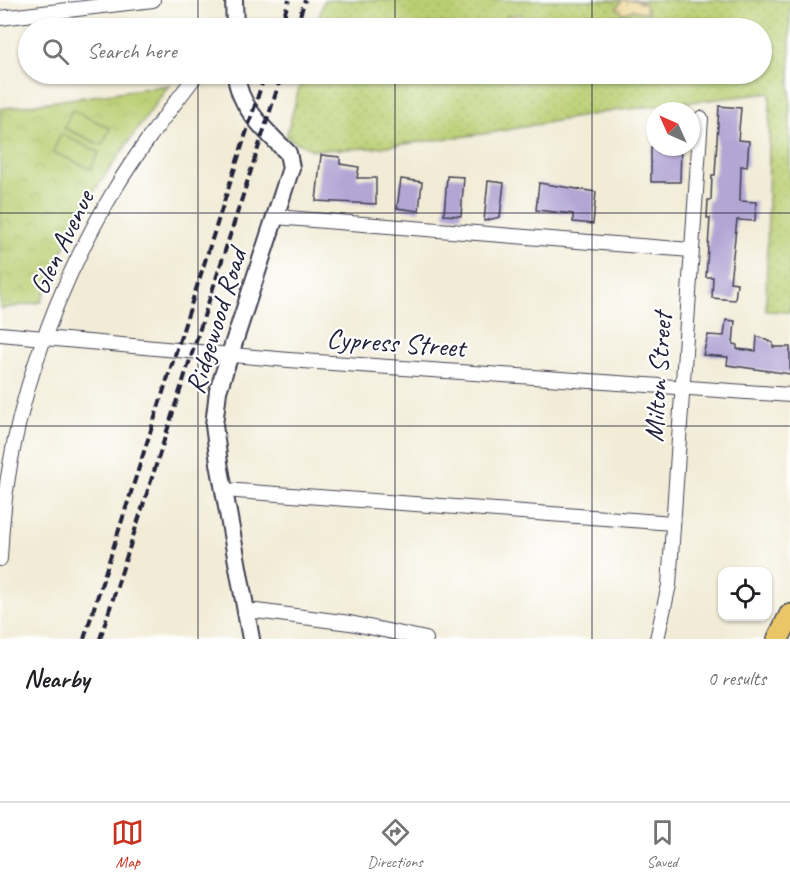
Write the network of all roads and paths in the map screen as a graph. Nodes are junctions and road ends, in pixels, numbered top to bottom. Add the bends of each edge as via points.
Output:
1 (153, 0) edge
2 (234, 0) edge
3 (0, 18) edge
4 (233, 18) edge
5 (190, 84) edge
6 (237, 84) edge
7 (698, 156) edge
8 (275, 217) junction
9 (692, 250) junction
10 (0, 334) edge
11 (44, 337) junction
12 (230, 355) junction
13 (681, 386) junction
14 (790, 395) edge
15 (224, 490) junction
16 (673, 524) junction
17 (0, 559) edge
18 (245, 613) junction
19 (790, 615) edge
20 (251, 639) edge
21 (426, 639) edge
22 (657, 639) edge
23 (778, 639) edge

1 - 3 street
2 - 4 street
5 - 11 street, Glen Avenue via 117,187 69,275
6 - 8 street, Ridgewood Road via 248,109 291,160
7 - 9 street, Milton Street
8 - 9 street
8 - 12 street, Ridgewood Road
9 - 13 street, Milton Street
10 - 11 street, Cypress Street
11 - 12 street, Cypress Street
11 - 17 street, Glen Avenue via 18,419
12 - 13 street, Cypress Street
12 - 15 street, Ridgewood Road via 218,391 214,425
13 - 14 street, Cypress Street
13 - 16 street, Milton Street
15 - 16 street
15 - 18 street, Ridgewood Road
16 - 22 street, Milton Street via 669,585
18 - 20 street, Ridgewood Road
18 - 21 street via 256,611 350,623
19 - 23 main road

